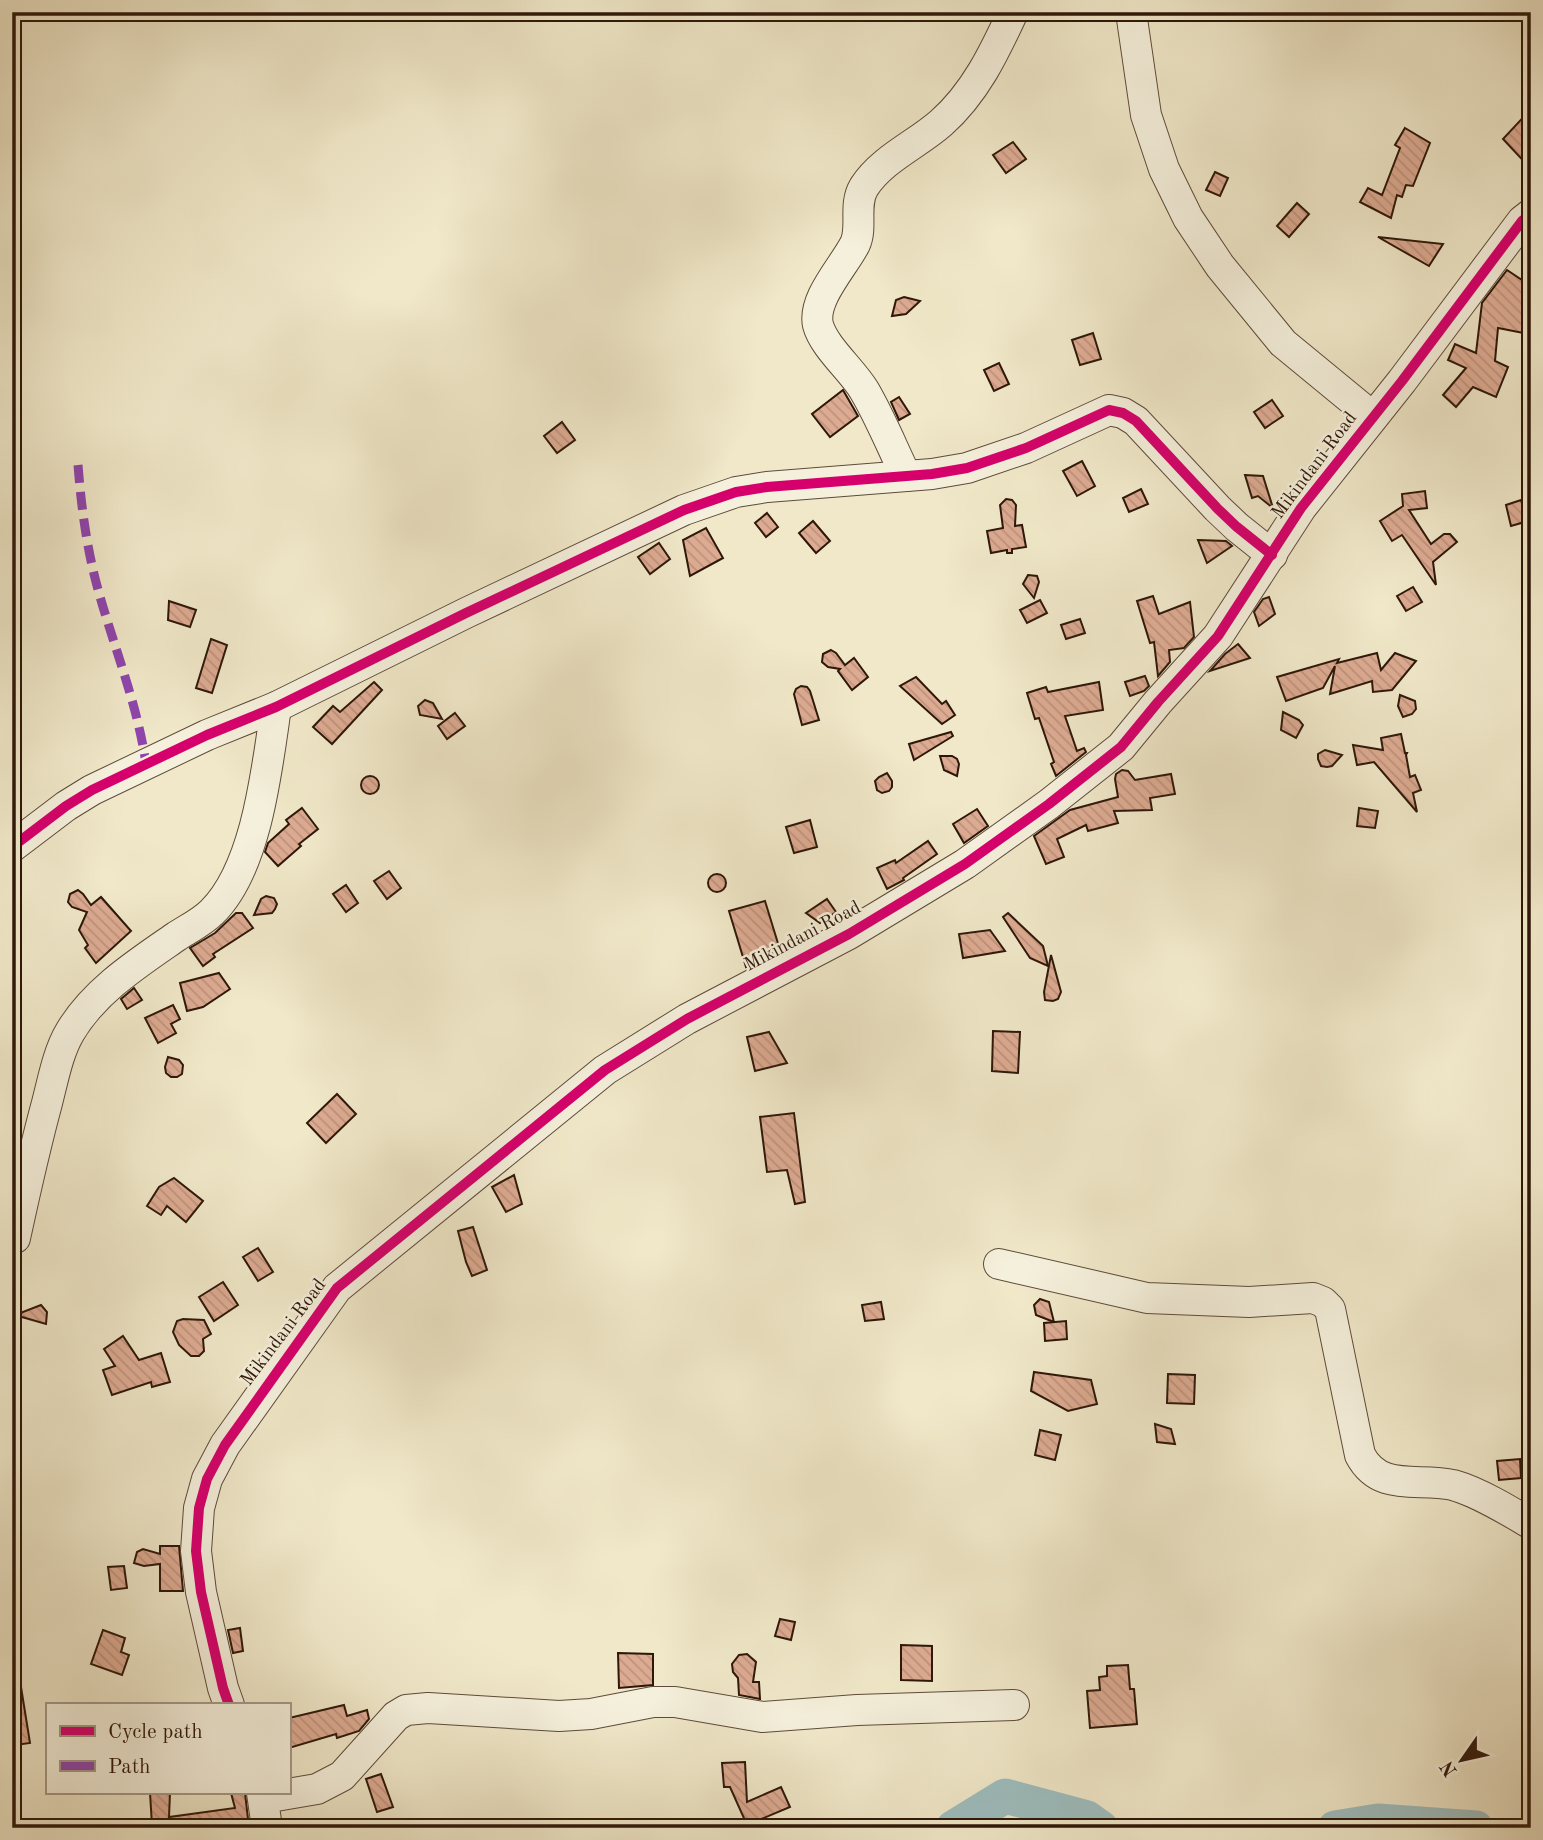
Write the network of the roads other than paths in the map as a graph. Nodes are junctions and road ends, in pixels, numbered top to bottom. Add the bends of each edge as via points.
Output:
1 (1013, 12) edge
2 (1131, 12) edge
3 (1531, 214) edge
4 (1373, 417) junction
5 (906, 476) junction
6 (1272, 555) junction
7 (276, 707) junction
8 (12, 847) edge
9 (15, 1238) dead end
10 (999, 1264) dead end
11 (1531, 1524) edge
12 (228, 1703) edge
13 (1014, 1705) dead end
14 (290, 1792) edge
15 (263, 1796) edge
16 (267, 1828) edge

1 - 5 street via 968,96 888,162 863,189 855,244 829,286 817,317 819,329 863,388
2 - 4 street via 1146,115 1164,169 1188,218 1220,266 1283,343
3 - 4 street, Mikindani Road
4 - 6 street, Mikindani Road via 1301,508
5 - 6 street via 987,462 1109,410 1123,413 1150,434 1227,518
5 - 7 street via 767,488 704,502
6 - 12 street, Mikindani Road via 1218,636 1121,747 1059,796 930,886 606,1070 337,1289 225,1444 207,1479 199,1508 196,1551 201,1592
7 - 8 street via 92,790
7 - 9 street via 252,833 227,896 210,914 111,985 69,1033 54,1076
10 - 11 street via 1147,1298 1249,1302 1313,1298 1323,1302 1330,1309 1366,1467 1373,1474 1399,1481 1452,1485
13 - 14 street via 762,1717 675,1702 559,1716 406,1710 387,1724 342,1776 317,1789
15 - 16 street

